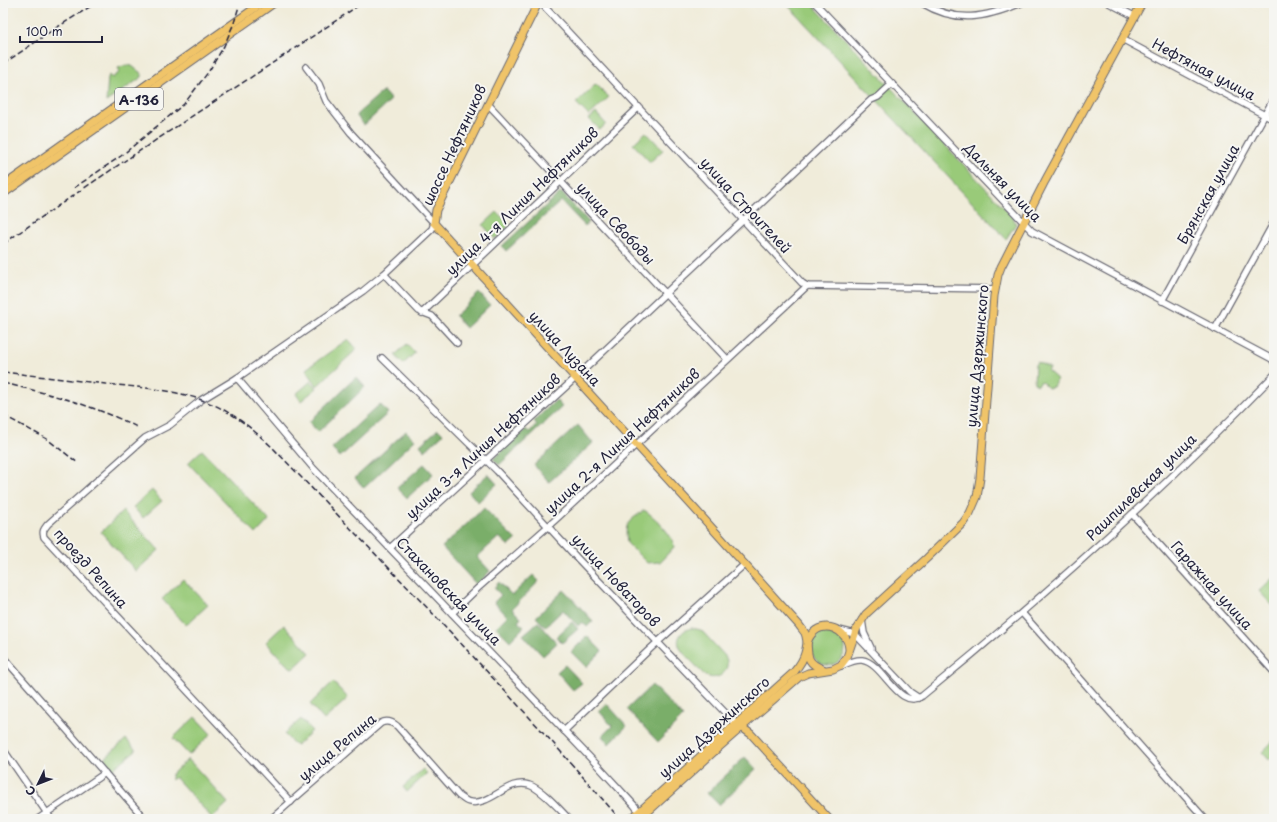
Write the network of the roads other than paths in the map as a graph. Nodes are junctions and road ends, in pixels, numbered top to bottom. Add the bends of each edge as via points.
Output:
1 (262, 3) edge
2 (274, 3) edge
3 (539, 3) edge
4 (816, 3) edge
5 (922, 3) edge
6 (1021, 3) edge
7 (1109, 3) edge
8 (1142, 3) edge
9 (1134, 16) junction
10 (1122, 39) junction
11 (306, 67) dead end
12 (892, 84) junction
13 (1274, 98) edge
14 (488, 104) junction
15 (639, 107) junction
16 (1265, 116) junction
17 (1274, 120) edge
18 (560, 181) junction
19 (3, 186) edge
20 (3, 194) edge
21 (744, 220) junction
22 (1274, 222) edge
23 (434, 223) junction
24 (1024, 224) junction
25 (472, 265) junction
26 (384, 274) junction
27 (807, 286) junction
28 (995, 289) junction
29 (664, 293) junction
30 (1162, 301) junction
31 (422, 313) junction
32 (1215, 329) junction
33 (457, 343) dead end
34 (382, 358) dead end
35 (727, 359) junction
36 (1274, 362) edge
37 (1274, 375) edge
38 (575, 377) junction
39 (237, 378) junction
40 (636, 445) junction
41 (486, 460) junction
42 (1132, 514) junction
43 (548, 527) junction
44 (390, 548) junction
45 (745, 564) junction
46 (452, 613) junction
47 (1022, 613) junction
48 (862, 620) junction
49 (838, 630) junction
50 (855, 634) junction
51 (657, 642) junction
52 (806, 647) junction
53 (849, 649) junction
54 (874, 654) junction
55 (3, 657) edge
56 (839, 666) junction
57 (827, 670) junction
58 (1274, 672) edge
59 (919, 698) junction
60 (739, 726) junction
61 (564, 731) junction
62 (3, 749) edge
63 (105, 773) junction
64 (291, 802) junction
65 (47, 813) junction
66 (642, 817) edge
67 (38, 819) edge
68 (51, 819) edge
69 (145, 819) edge
70 (271, 819) edge
71 (569, 819) edge
72 (631, 819) edge
73 (829, 819) edge
74 (1205, 819) edge

1 - 19 main road, А-136
2 - 20 main road, А-136
3 - 14 main road, шоссе Нефтяников
3 - 15 street, улица Строителей
4 - 12 street, Дальняя улица
5 - 6 street via 951,16 983,16
7 - 9 street
8 - 9 main road, улица Дзержинского
9 - 10 main road, улица Дзержинского
10 - 16 street, Нефтяная улица
10 - 24 main road, улица Дзержинского
11 - 23 street, улица Лузана via 319,84 326,101 352,133
12 - 21 street, улица 3-я Линия Нефтяников via 871,100
12 - 24 street, Дальняя улица
13 - 16 street, Брянская улица
14 - 18 street, улица Свободы
14 - 23 main road, шоссе Нефтяников via 436,210
15 - 18 street, улица 4-я Линия Нефтяников
15 - 21 street, улица Строителей
16 - 17 street, Нефтяная улица
16 - 30 street, Брянская улица
18 - 25 street, улица 4-я Линия Нефтяников
18 - 29 street, улица Свободы
21 - 27 street, улица Строителей
21 - 29 street, улица 3-я Линия Нефтяников
22 - 32 street
23 - 25 main road, улица Лузана
23 - 26 street, шоссе Нефтяников via 432,229
24 - 28 main road, улица Дзержинского via 1001,267
24 - 30 street, Дальняя улица via 1032,231
25 - 31 street, улица 4-я Линия Нефтяников
25 - 38 main road, улица Лузана
26 - 31 street
26 - 39 street, шоссе Нефтяников
27 - 28 street
27 - 35 street, улица 2-я Линия Нефтяников
28 - 48 main road, улица Дзержинского via 980,478 974,505 957,530
29 - 35 street, улица Свободы
29 - 38 street, улица 3-я Линия Нефтяников
30 - 32 street, Дальняя улица
31 - 33 street via 432,316
32 - 36 street, Дальняя улица
34 - 41 street, улица Новаторов
35 - 40 street, улица 2-я Линия Нефтяников
37 - 42 street, Рашпилевская улица
38 - 40 main road, улица Лузана
38 - 41 street, улица 3-я Линия Нефтяников
39 - 44 street, Стахановская улица via 314,469
39 - 64 street, проезд Репина via 201,400 170,425 145,438 48,524 43,533
40 - 43 street, улица 2-я Линия Нефтяников
40 - 45 main road, улица Лузана
41 - 43 street, улица Новаторов
41 - 44 street, улица 3-я Линия Нефтяников
42 - 47 street, Рашпилевская улица
42 - 58 street, Гаражная улица
43 - 46 street, улица 2-я Линия Нефтяников
43 - 51 street, улица Новаторов
44 - 46 street, Стахановская улица
45 - 51 street
45 - 52 main road, улица Лузана via 805,633
46 - 61 street, Стахановская улица
47 - 59 street, Рашпилевская улица
47 - 74 street
48 - 50 main road, улица Дзержинского
48 - 54 street via 864,633
49 - 50 street
49 - 52 main road, улица Дзержинского via 826,627 816,630
49 - 53 main road via 847,639
50 - 53 main road, улица Дзержинского
50 - 54 street
51 - 60 street, улица Новаторов
51 - 61 street
52 - 57 main road via 812,663
52 - 60 main road, улица Дзержинского via 800,665
53 - 56 main road, улица Дзержинского via 846,659
54 - 59 street via 910,692
55 - 63 street
56 - 57 main road, улица Дзержинского
56 - 59 street via 857,660 866,661 906,698
57 - 60 main road, улица Дзержинского via 808,672 798,677
60 - 66 main road, улица Дзержинского
60 - 73 main road, улица Новаторов via 759,743
61 - 66 street, Стахановская улица
62 - 65 street
63 - 65 street
63 - 69 street
64 - 70 street, улица Репина
64 - 71 street, улица Репина via 381,723 390,721 466,801 480,801 514,784 522,783 535,787
65 - 67 street
65 - 68 street
66 - 72 main road, улица Дзержинского

